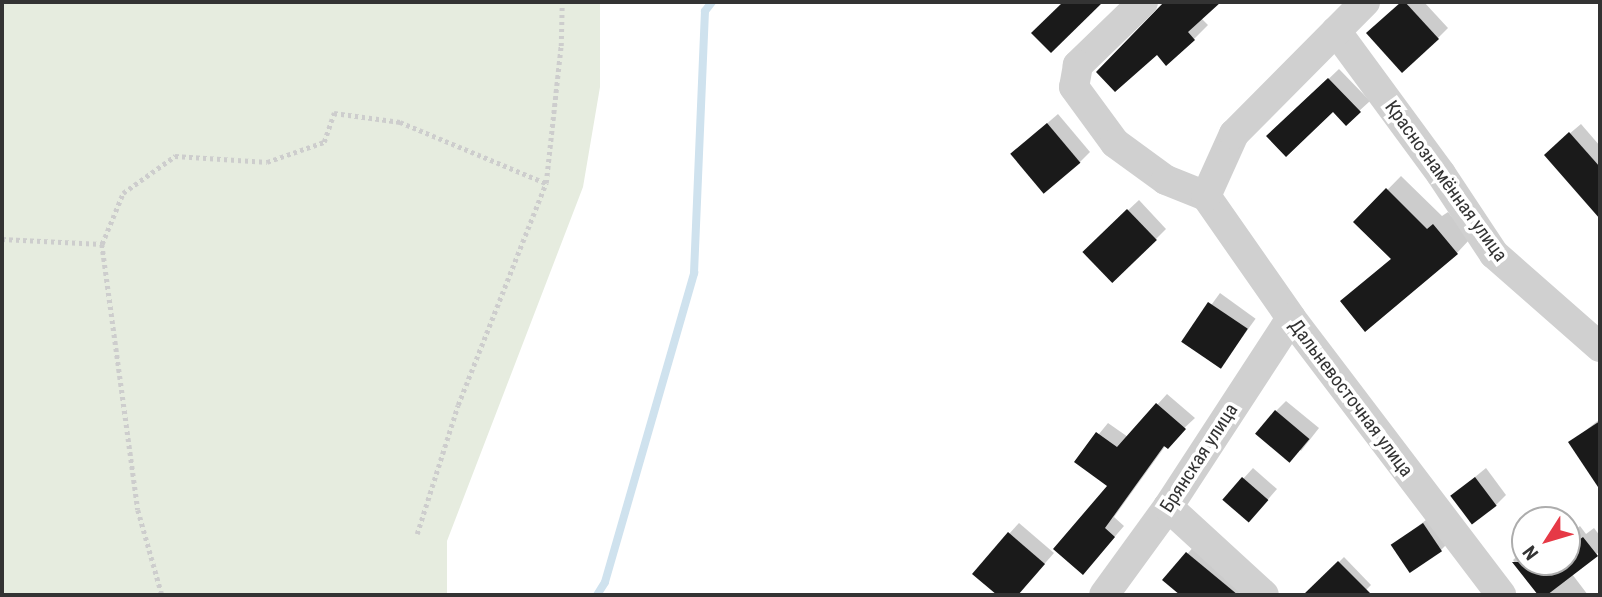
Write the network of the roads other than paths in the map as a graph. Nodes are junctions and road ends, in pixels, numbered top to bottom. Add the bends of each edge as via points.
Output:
1 (1143, 2) edge
2 (1365, 2) edge
3 (1336, 31) junction
4 (1206, 196) junction
5 (1291, 318) junction
6 (1600, 347) edge
7 (1168, 506) junction
8 (1104, 595) edge
9 (1264, 595) edge
10 (1501, 595) edge

1 - 4 street via 1079,65 1074,86 1115,143 1166,180
2 - 3 street
3 - 4 street via 1234,134
3 - 6 street, Краснознамённая улица via 1494,254
4 - 5 street, Дальневосточная улица
5 - 7 street, Брянская улица
5 - 10 street, Дальневосточная улица
7 - 8 street, Брянская улица
7 - 9 street

